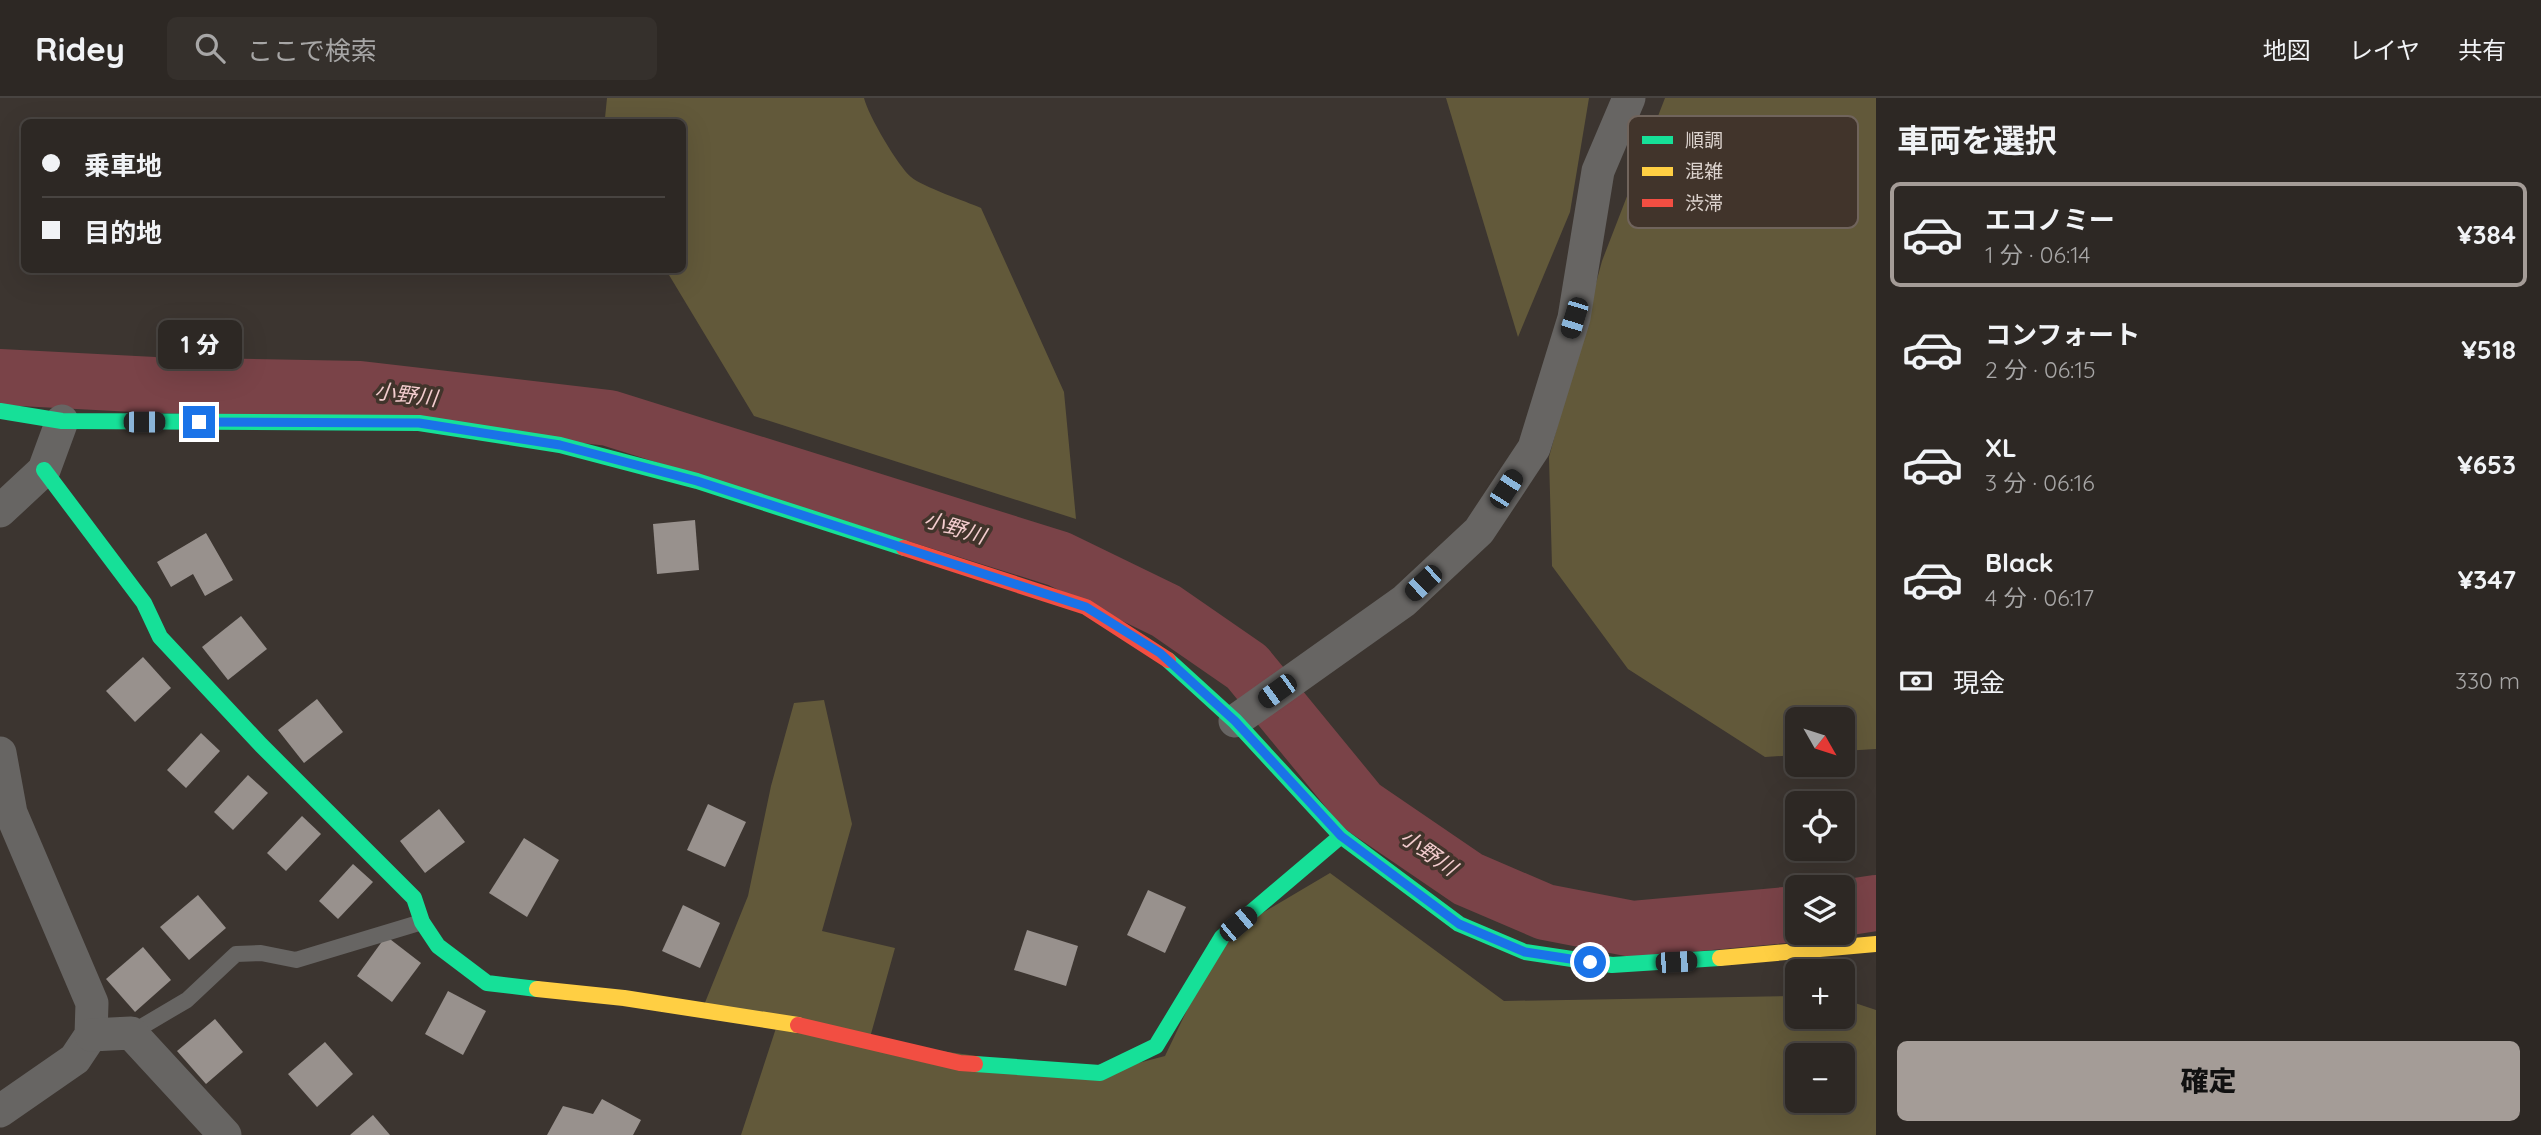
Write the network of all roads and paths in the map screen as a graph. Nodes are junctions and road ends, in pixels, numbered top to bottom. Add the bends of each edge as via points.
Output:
1 (1629, 98) edge
2 (0, 411) edge
3 (62, 421) junction
4 (44, 470) junction
5 (0, 511) edge
6 (1235, 721) junction
7 (0, 753) edge
8 (1341, 836) junction
9 (422, 922) junction
10 (1876, 944) edge
11 (131, 1033) junction
12 (91, 1035) junction
13 (0, 1111) edge
14 (225, 1135) edge

1 - 6 street via 1598,171 1574,318 1534,448 1479,531 1404,601
2 - 3 street
3 - 4 street
3 - 6 street via 419,423 572,448 697,481 1086,607 1160,653
4 - 5 street
4 - 9 street via 144,603 160,637 414,898
6 - 8 street
7 - 12 street via 11,813 92,1003
8 - 9 street via 1222,937 1156,1046 1100,1073 960,1063 792,1024 487,983 438,946
8 - 10 street via 1459,924 1525,952 1612,965
9 - 11 lane via 296,960 236,954 187,1000
11 - 12 street
11 - 14 street
12 - 13 street via 75,1059

